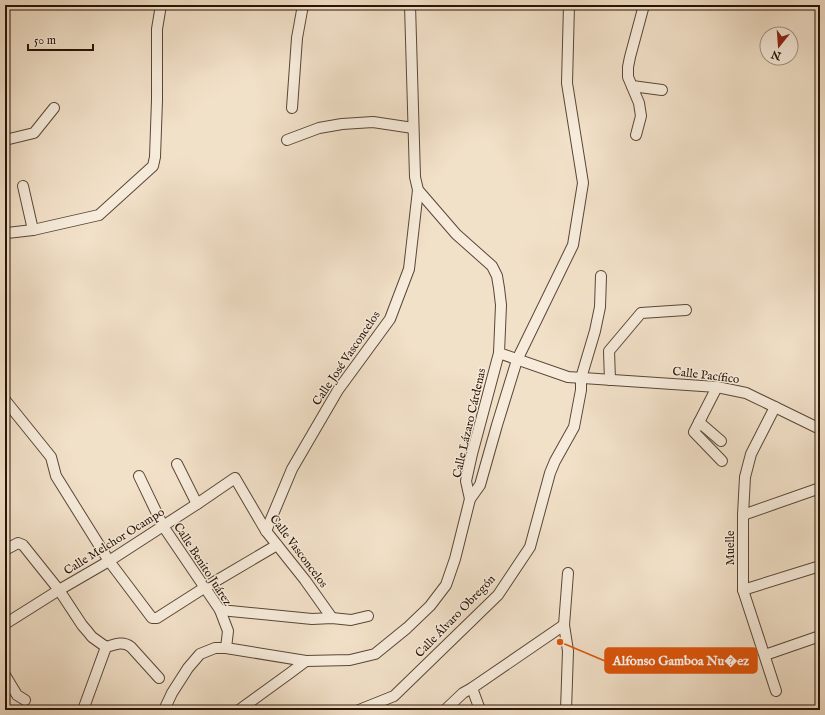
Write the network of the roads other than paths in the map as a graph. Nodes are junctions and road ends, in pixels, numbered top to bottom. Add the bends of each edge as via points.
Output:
1 (161, 5) edge
2 (302, 5) edge
3 (410, 5) edge
4 (569, 5) edge
5 (644, 5) edge
6 (632, 86) junction
7 (662, 90) dead end
8 (54, 108) dead end
9 (292, 108) dead end
10 (414, 128) junction
11 (636, 135) dead end
12 (5, 140) edge
13 (286, 140) dead end
14 (23, 186) dead end
15 (418, 190) junction
16 (33, 230) junction
17 (5, 232) edge
18 (600, 276) dead end
19 (686, 310) dead end
20 (499, 353) junction
21 (518, 360) junction
22 (581, 378) junction
23 (610, 380) junction
24 (717, 387) junction
25 (5, 400) edge
26 (775, 407) junction
27 (699, 422) junction
28 (820, 429) edge
29 (722, 441) dead end
30 (722, 461) dead end
31 (177, 464) dead end
32 (139, 476) dead end
33 (235, 478) joint
34 (820, 488) edge
35 (470, 499) junction
36 (197, 504) junction
37 (743, 515) junction
38 (163, 526) junction
39 (266, 531) junction
40 (277, 545) junction
41 (5, 550) edge
42 (109, 561) junction
43 (820, 566) edge
44 (568, 573) dead end
45 (204, 588) junction
46 (59, 590) junction
47 (743, 590) junction
48 (220, 610) junction
49 (368, 616) dead end
50 (332, 618) junction
51 (5, 624) edge
52 (564, 625) junction
53 (819, 639) edge
54 (106, 647) junction
55 (226, 648) junction
56 (765, 654) junction
57 (306, 661) junction
58 (5, 675) edge
59 (159, 678) dead end
60 (472, 688) junction
61 (776, 691) dead end
62 (25, 700) dead end
63 (83, 710) edge
64 (164, 710) edge
65 (239, 710) edge
66 (359, 710) edge
67 (445, 710) edge
68 (480, 710) edge
69 (566, 710) edge

1 - 16 street via 157,29 157,100 153,166 99,216
2 - 9 street
3 - 10 street, Calle José Vasconcelos
4 - 21 street, Calle Lázaro Cárdenas via 567,83 583,183 573,245
5 - 6 street via 629,62 628,77
6 - 7 street
6 - 11 street via 639,103 640,116
8 - 12 street via 34,133
10 - 13 street via 373,122 342,124 319,128
10 - 15 street, Calle José Vasconcelos via 415,177
14 - 16 street
15 - 20 street via 456,234 492,266 498,282 501,305
15 - 39 street, Calle José Vasconcelos via 409,269 390,319 338,390 292,469
16 - 17 street
18 - 22 street, Calle Álvaro Obregón via 600,307
19 - 23 street via 641,313 609,351
20 - 21 street
20 - 35 street, Calle Lázaro Cárdenas via 466,481
21 - 22 street, Calle Pacífico via 568,377
21 - 35 street, Calle Lázaro Cárdenas via 480,485
22 - 23 street, Calle Pacífico
22 - 66 street, Calle Álvaro Obregón via 574,427 552,467 530,547 498,595 394,696
23 - 24 street, Calle Pacífico
24 - 26 street, Calle Pacífico via 746,393
24 - 27 street
25 - 42 street via 51,456 56,476
26 - 28 street, Calle Pacífico
26 - 37 street, Muelle via 751,454 745,477
27 - 29 street
27 - 30 street via 694,432
31 - 36 street
32 - 38 street, Calle Benito Juárez
33 - 36 street, Calle Melchor Ocampo
33 - 39 street, Calle Vasconcelos
34 - 37 street
35 - 57 street, Calle Lázaro Cárdenas via 446,585 430,606 375,654 350,660
36 - 38 street, Calle Melchor Ocampo
37 - 47 street, Muelle
38 - 42 street, Calle Melchor Ocampo
38 - 45 street, Calle Benito Juárez
39 - 40 street, Calle Vasconcelos
40 - 45 street
40 - 50 street, Calle Vasconcelos
41 - 46 street via 18,543 23,545
42 - 45 street via 150,617 157,618
42 - 46 street, Calle Melchor Ocampo
43 - 47 street
44 - 52 street
45 - 48 street, Calle Benito Juárez
46 - 51 street, Calle Melchor Ocampo
46 - 54 street via 82,625 92,637
47 - 56 street, Muelle
48 - 50 street via 312,619
48 - 55 street, Calle Benito Juárez via 228,631
49 - 50 street via 350,620
52 - 60 street
52 - 69 street via 568,651
53 - 56 street
54 - 59 street via 126,644
54 - 63 street
55 - 57 street, Calle Lázaro Cárdenas
55 - 64 street, Calle Lázaro Cárdenas via 215,648 200,654 188,668
56 - 61 street, Muelle
57 - 65 street
58 - 62 street via 17,695
60 - 67 street via 463,692
60 - 68 street

